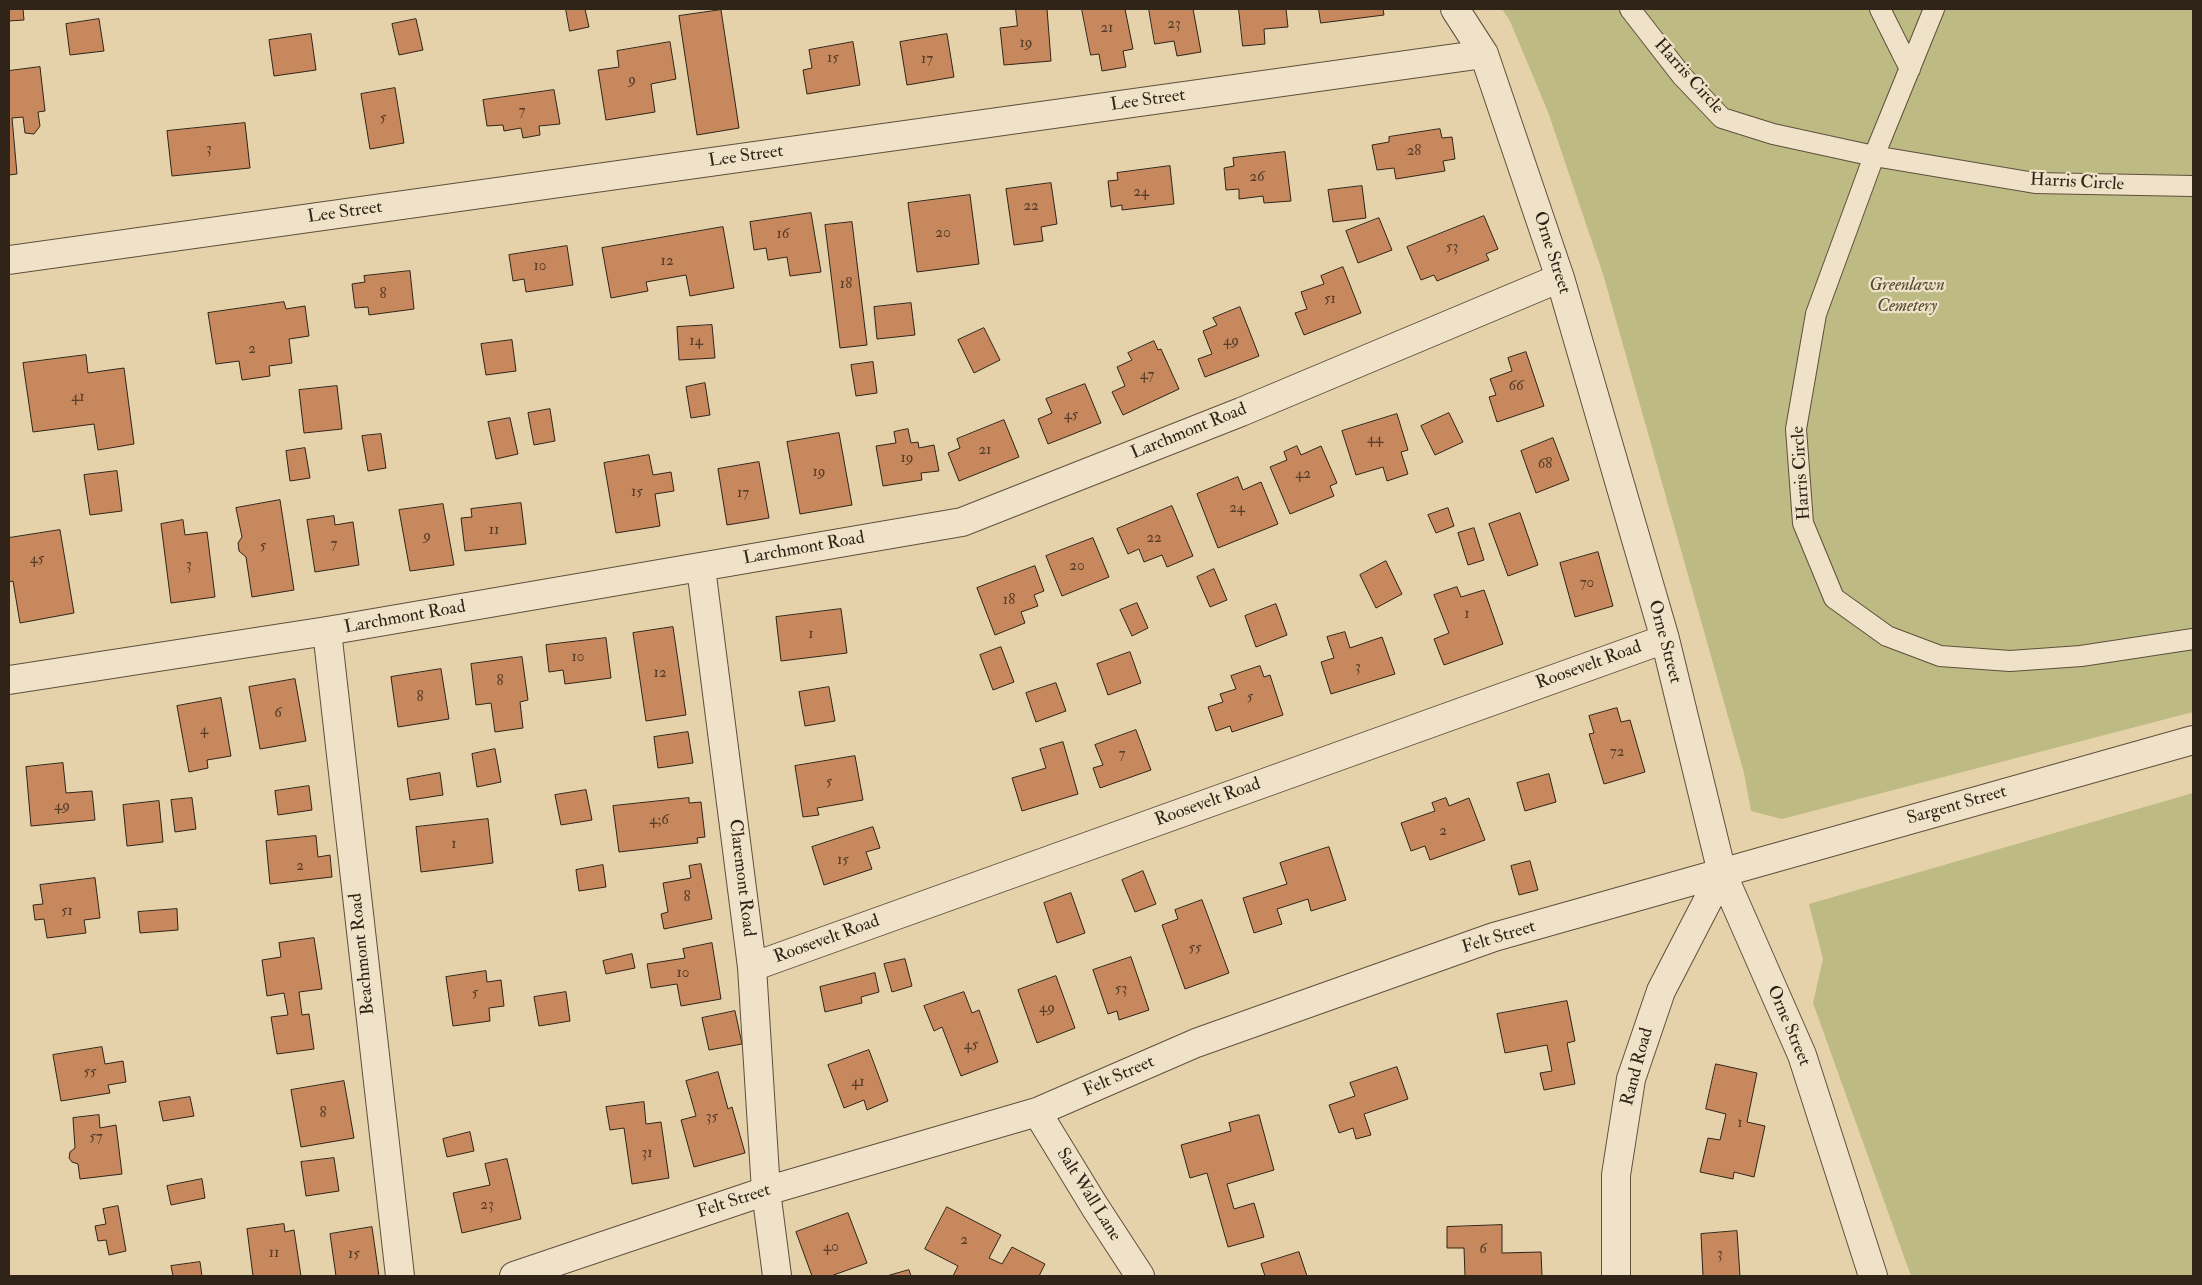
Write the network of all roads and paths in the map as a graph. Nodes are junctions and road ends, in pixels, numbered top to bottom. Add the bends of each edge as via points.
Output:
1 (1455, 9) edge
2 (1630, 9) edge
3 (1880, 9) edge
4 (1934, 9) edge
5 (1484, 54) junction
6 (1910, 69) junction
7 (1874, 156) junction
8 (2193, 186) edge
9 (9, 260) edge
10 (1560, 278) junction
11 (701, 568) junction
12 (327, 631) junction
13 (1665, 639) junction
14 (2193, 639) edge
15 (9, 680) edge
16 (2193, 740) edge
17 (1722, 873) junction
18 (752, 967) junction
19 (1038, 1112) junction
20 (766, 1191) junction
21 (400, 1276) edge
22 (514, 1276) edge
23 (777, 1276) edge
24 (1140, 1276) edge
25 (1616, 1276) edge
26 (1873, 1276) edge

1 - 5 street, Orne Street
2 - 7 lane, Harris Circle via 1682,76 1722,118 1773,134
3 - 6 lane
4 - 6 lane
5 - 9 street, Lee Street
5 - 10 street, Orne Street
6 - 7 lane
7 - 8 lane, Harris Circle via 2035,183
7 - 14 lane, Harris Circle via 1816,314 1796,429 1804,523 1834,598 1887,636 1940,656 2010,662 2081,656
10 - 11 street, Larchmont Road via 1241,412 962,522
10 - 13 street, Orne Street
11 - 12 street, Larchmont Road
11 - 18 street, Claremont Road
12 - 15 street, Larchmont Road
12 - 21 street, Beachmont Road
13 - 17 street, Orne Street
13 - 18 street, Roosevelt Road
16 - 17 street, Sargent Street
17 - 19 street, Felt Street via 1494,937 1196,1043
17 - 25 street, Rand Road via 1661,991 1631,1079 1616,1175
17 - 26 street, Orne Street via 1802,1056
18 - 20 street, Claremont Road
19 - 20 street, Felt Street
19 - 24 street, Salt Wall Lane
20 - 22 street, Felt Street
20 - 23 street, Claremont Road

